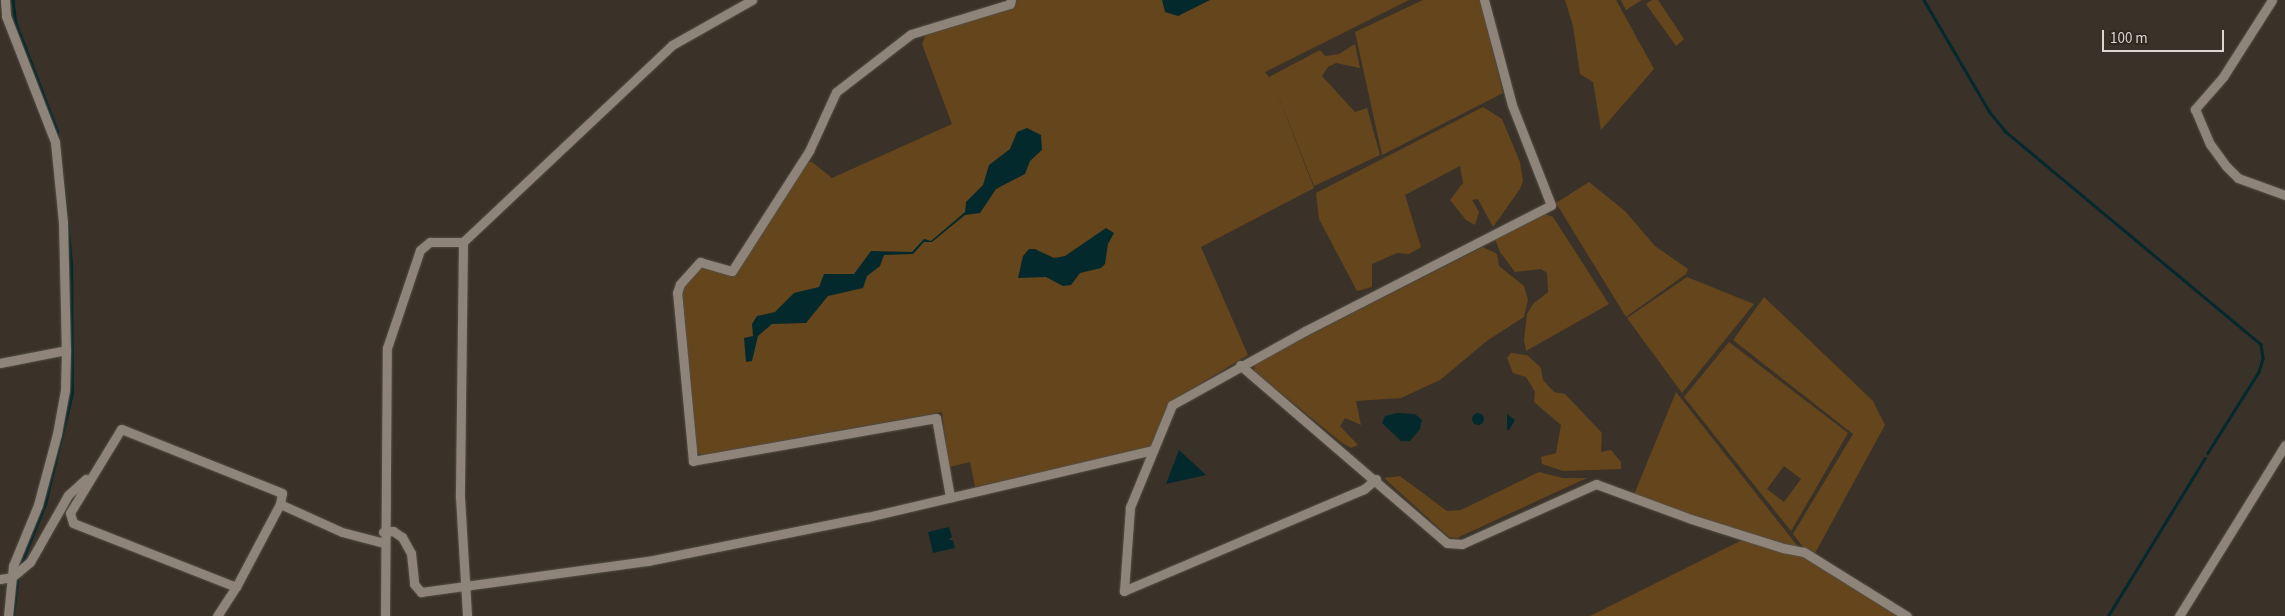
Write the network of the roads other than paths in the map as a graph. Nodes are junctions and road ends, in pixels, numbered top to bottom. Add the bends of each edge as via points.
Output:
1 (5, 0) edge
2 (752, 0) edge
3 (1011, 0) edge
4 (1484, 0) edge
5 (2272, 0) edge
6 (2285, 195) edge
7 (464, 242) junction
8 (66, 350) junction
9 (0, 363) edge
10 (1240, 366) junction
11 (2285, 445) edge
12 (1152, 450) junction
13 (92, 474) junction
14 (1376, 479) junction
15 (950, 497) junction
16 (280, 504) junction
17 (383, 532) junction
18 (384, 543) junction
19 (12, 577) junction
20 (0, 579) edge
21 (236, 587) junction
22 (465, 587) junction
23 (8, 616) edge
24 (217, 616) edge
25 (385, 616) edge
26 (467, 616) edge
27 (1907, 616) edge
28 (2179, 616) edge

1 - 8 street via 6,16 54,142 63,222
2 - 7 street via 672,45
3 - 15 street via 1010,4 911,34 836,92 809,151 732,271 700,262 680,284 677,293 693,461 936,418
4 - 10 street via 1512,105 1551,205
5 - 6 street via 2224,77 2195,109 2210,144 2238,178
7 - 17 street via 430,242 420,250 387,348
7 - 22 street via 460,497
8 - 9 street
8 - 19 street via 65,390 57,434 38,506 13,566
10 - 12 street via 1172,405
10 - 14 street
11 - 28 street
12 - 14 street via 1128,515 1124,591 1364,488
12 - 15 street
13 - 16 street via 120,429 282,492
13 - 19 street via 68,495 30,562
13 - 21 street via 70,513 73,523
14 - 27 street via 1439,538 1456,546 1596,484 1691,519 1804,552
15 - 22 street via 648,561
16 - 18 street via 342,532
16 - 21 street
17 - 18 street
17 - 22 street via 393,531 402,537 411,553 414,584 421,592
18 - 25 street
19 - 20 street
19 - 23 street
21 - 24 street
22 - 26 street

